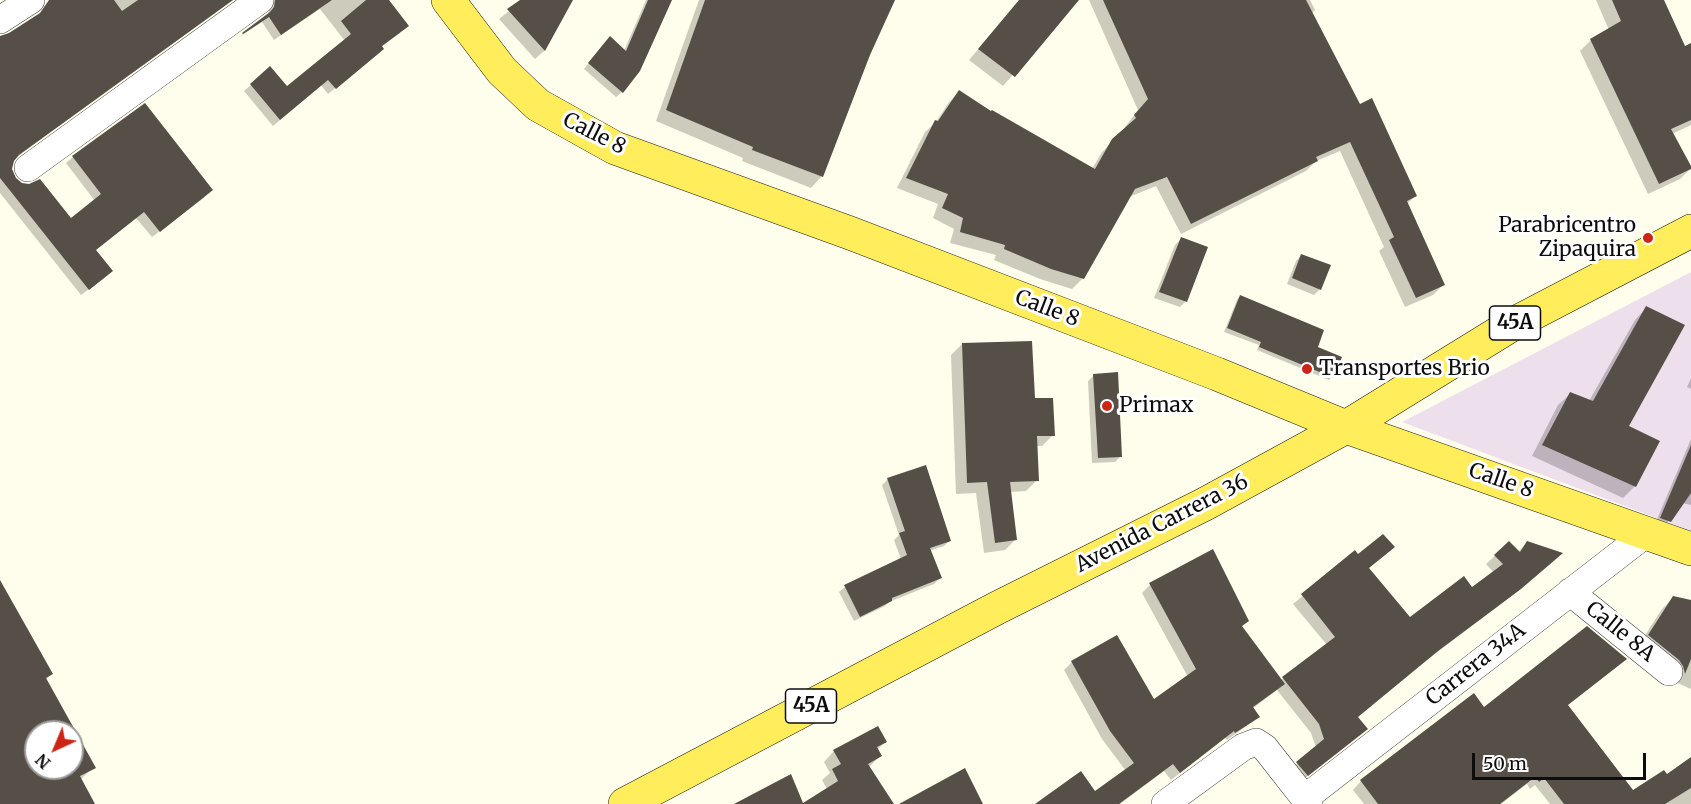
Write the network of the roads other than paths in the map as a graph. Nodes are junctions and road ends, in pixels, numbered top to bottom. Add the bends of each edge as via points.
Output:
1 (31, 0) edge
2 (260, 0) edge
3 (448, 0) edge
4 (0, 20) edge
5 (28, 168) dead end
6 (1691, 231) edge
7 (1346, 427) junction
8 (1647, 532) junction
9 (1691, 549) edge
10 (1570, 592) junction
11 (1669, 672) dead end
12 (1307, 801) edge
13 (624, 804) edge
14 (1165, 804) edge

1 - 4 street
2 - 5 street
3 - 7 main road, Calle 8 via 502,71 538,105 615,148 904,254
6 - 7 main road, Avenida Carrera 36 / 45A via 1513,324
7 - 8 main road, Calle 8
7 - 13 main road, Avenida Carrera 36 / 45A
8 - 9 main road, Calle 8
8 - 10 street, Carrera 34A
10 - 11 street, Calle 8A
10 - 12 street, Carrera 34A
12 - 14 street via 1256,742

